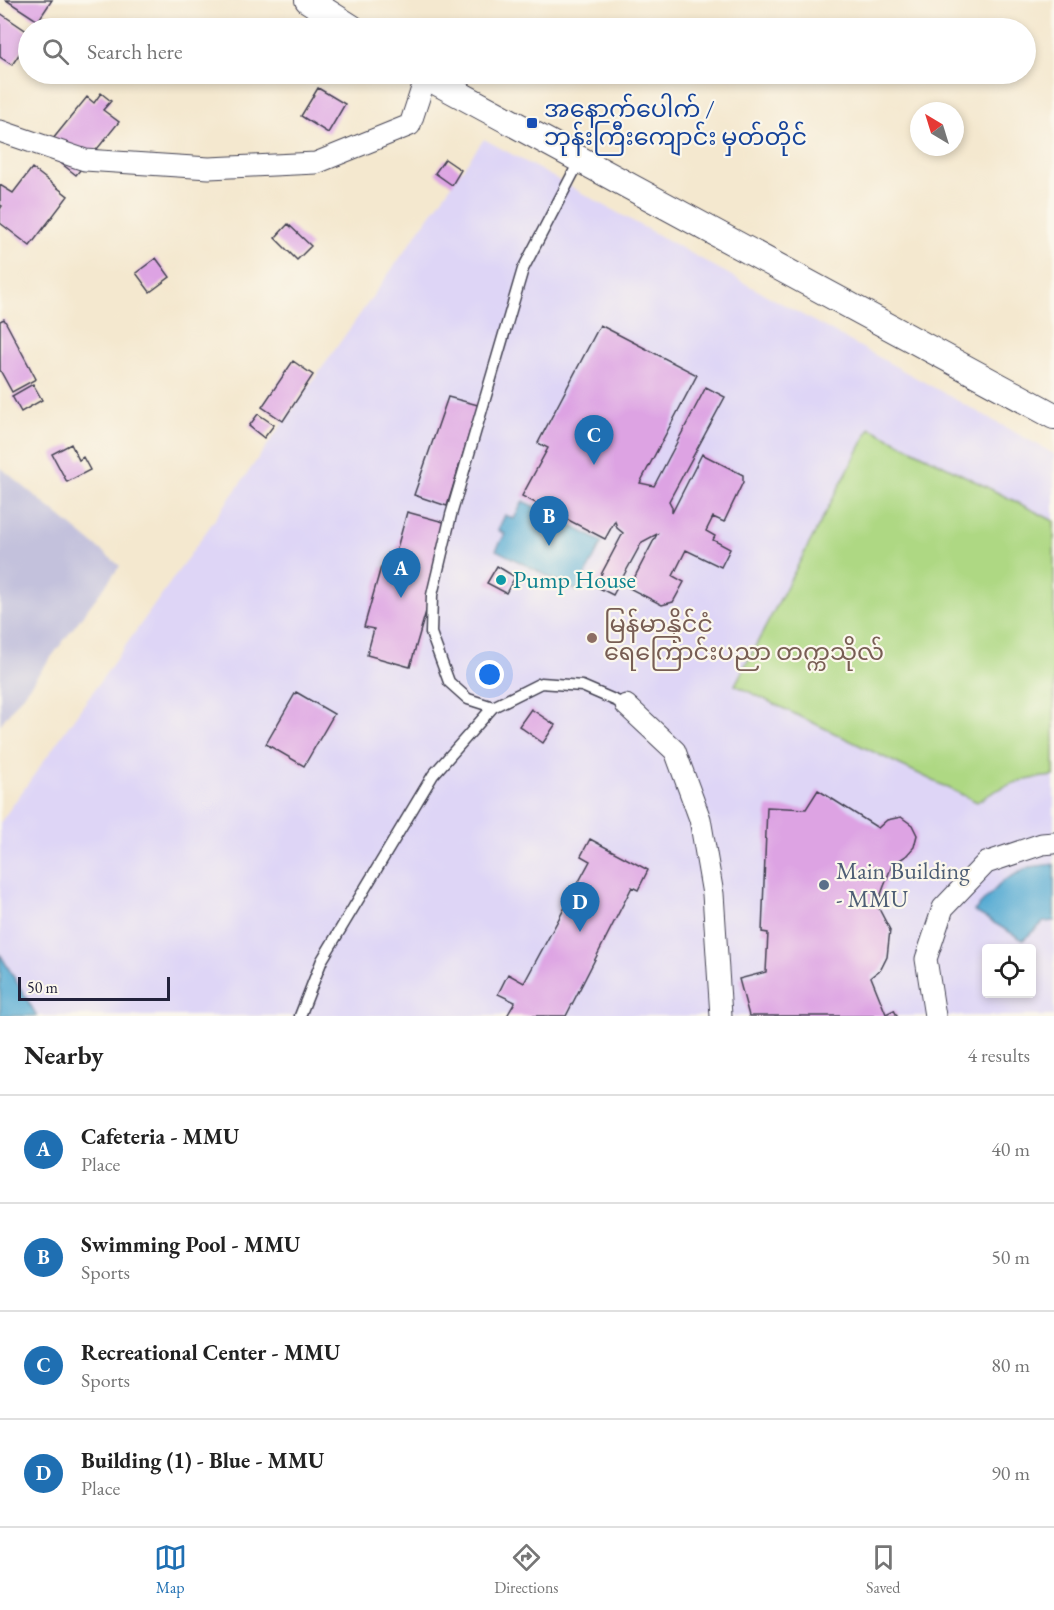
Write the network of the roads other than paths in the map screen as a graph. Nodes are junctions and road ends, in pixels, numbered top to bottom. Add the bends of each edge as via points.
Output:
1 (308, 0) edge
2 (336, 18) edge
3 (421, 84) edge
4 (441, 84) edge
5 (0, 131) edge
6 (580, 160) junction
7 (1054, 416) edge
8 (626, 705) joint
9 (493, 707) junction
10 (1054, 843) edge
11 (300, 1016) edge
12 (721, 1016) edge
13 (935, 1016) edge

1 - 2 street
3 - 5 street via 410,125 316,164 209,168 85,160
4 - 6 street
6 - 7 street
6 - 9 lane via 523,269 451,514 432,595 431,633 449,682 468,699
8 - 9 lane via 582,686 541,683
8 - 12 street via 675,751 700,819 713,894
9 - 11 lane via 433,775 322,960
10 - 13 street via 986,863 943,908 926,959

